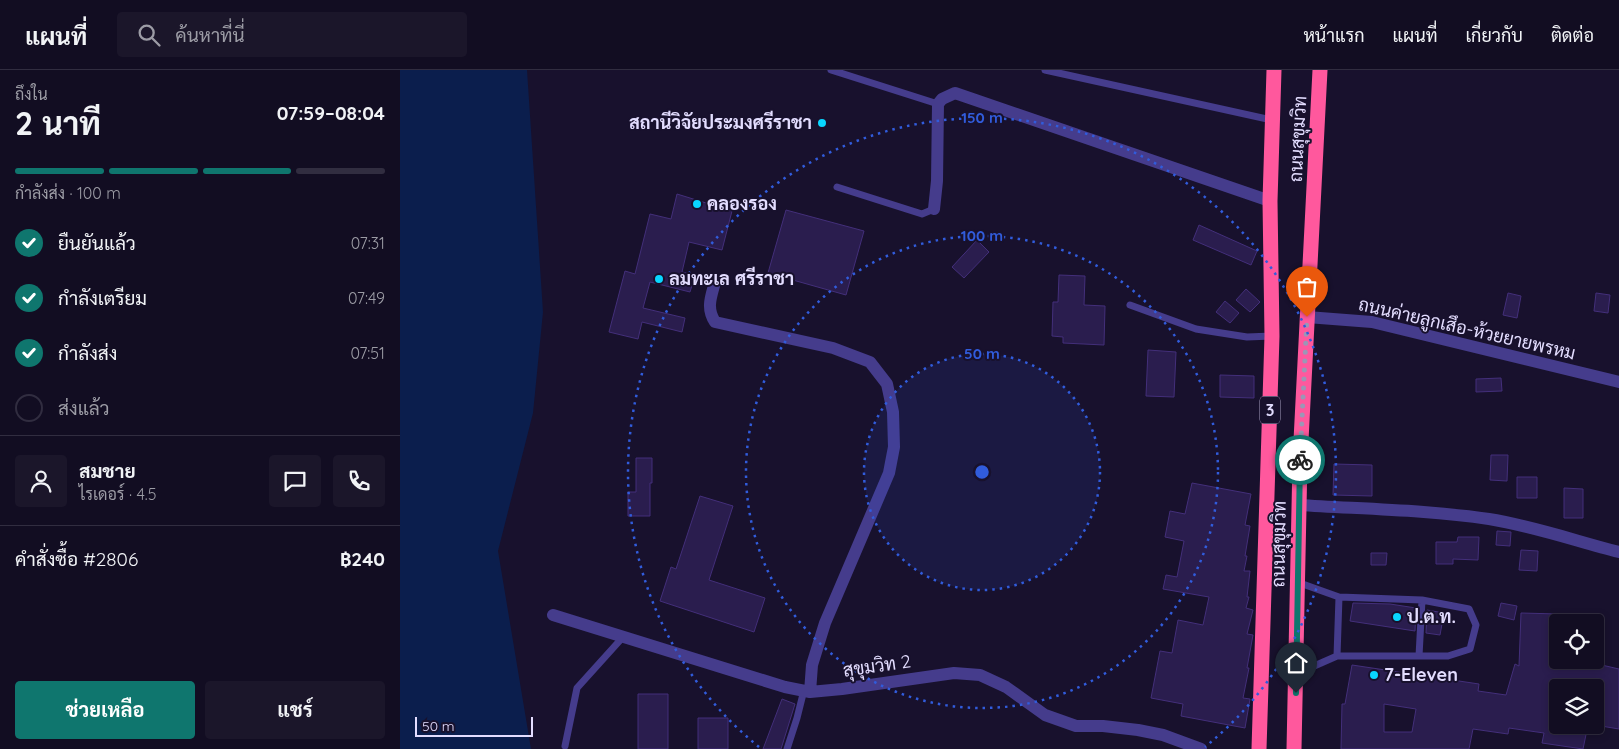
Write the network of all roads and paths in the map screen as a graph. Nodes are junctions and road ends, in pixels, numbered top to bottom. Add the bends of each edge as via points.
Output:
1 (832, 70) edge
2 (1045, 70) edge
3 (1274, 70) edge
4 (1320, 70) edge
5 (938, 104) junction
6 (1272, 120) junction
7 (837, 187) dead end
8 (1270, 201) junction
9 (934, 209) joint
10 (715, 282) dead end
11 (1130, 304) dead end
12 (1307, 317) junction
13 (1272, 336) junction
14 (1619, 382) edge
15 (1299, 505) junction
16 (1619, 552) edge
17 (1297, 582) junction
18 (1340, 597) junction
19 (1422, 600) junction
20 (553, 615) dead end
21 (623, 637) junction
22 (1338, 656) junction
23 (1419, 656) junction
24 (1296, 674) junction
25 (807, 691) junction
26 (565, 746) dead end
27 (787, 749) edge
28 (1201, 749) edge
29 (1259, 749) edge
30 (1294, 749) edge

1 - 5 lane
2 - 6 lane
3 - 6 highway, ถนนสุขุมวิท / 3
4 - 12 highway, ถนนสุขุมวิท / 3
5 - 8 street via 955,93
5 - 9 street
6 - 8 highway, ถนนสุขุมวิท / 3
7 - 9 lane via 922,214
8 - 13 highway, ถนนสุขุมวิท / 3
10 - 25 street via 709,303 715,322 834,348 870,362 887,384 893,412 894,447 889,473 824,623
11 - 13 lane via 1196,329 1247,337
12 - 14 street, ถนนค่ายลูกเสึอ-ห้วยยายพรหม via 1372,322
12 - 15 highway, ถนนสุขุมวิท / 3
13 - 29 highway, ถนนสุขุมวิท / 3
15 - 16 street via 1488,519
15 - 17 highway, ถนนสุขุมวิท / 3
17 - 18 lane
17 - 24 highway, ถนนสุขุมวิท / 3
18 - 19 lane
18 - 22 lane
19 - 23 lane
19 - 23 lane via 1469,609 1476,625 1470,649 1448,656
20 - 21 street, สุขุมวิท 2
21 - 25 street, สุขุมวิท 2
21 - 26 lane via 577,688
22 - 23 lane
22 - 24 lane
24 - 30 highway, ถนนสุขุมวิท / 3
25 - 27 lane
25 - 28 street, สุขุมวิท 2 via 842,689 954,672 980,675 1006,687 1045,715 1076,726 1103,726 1163,735

